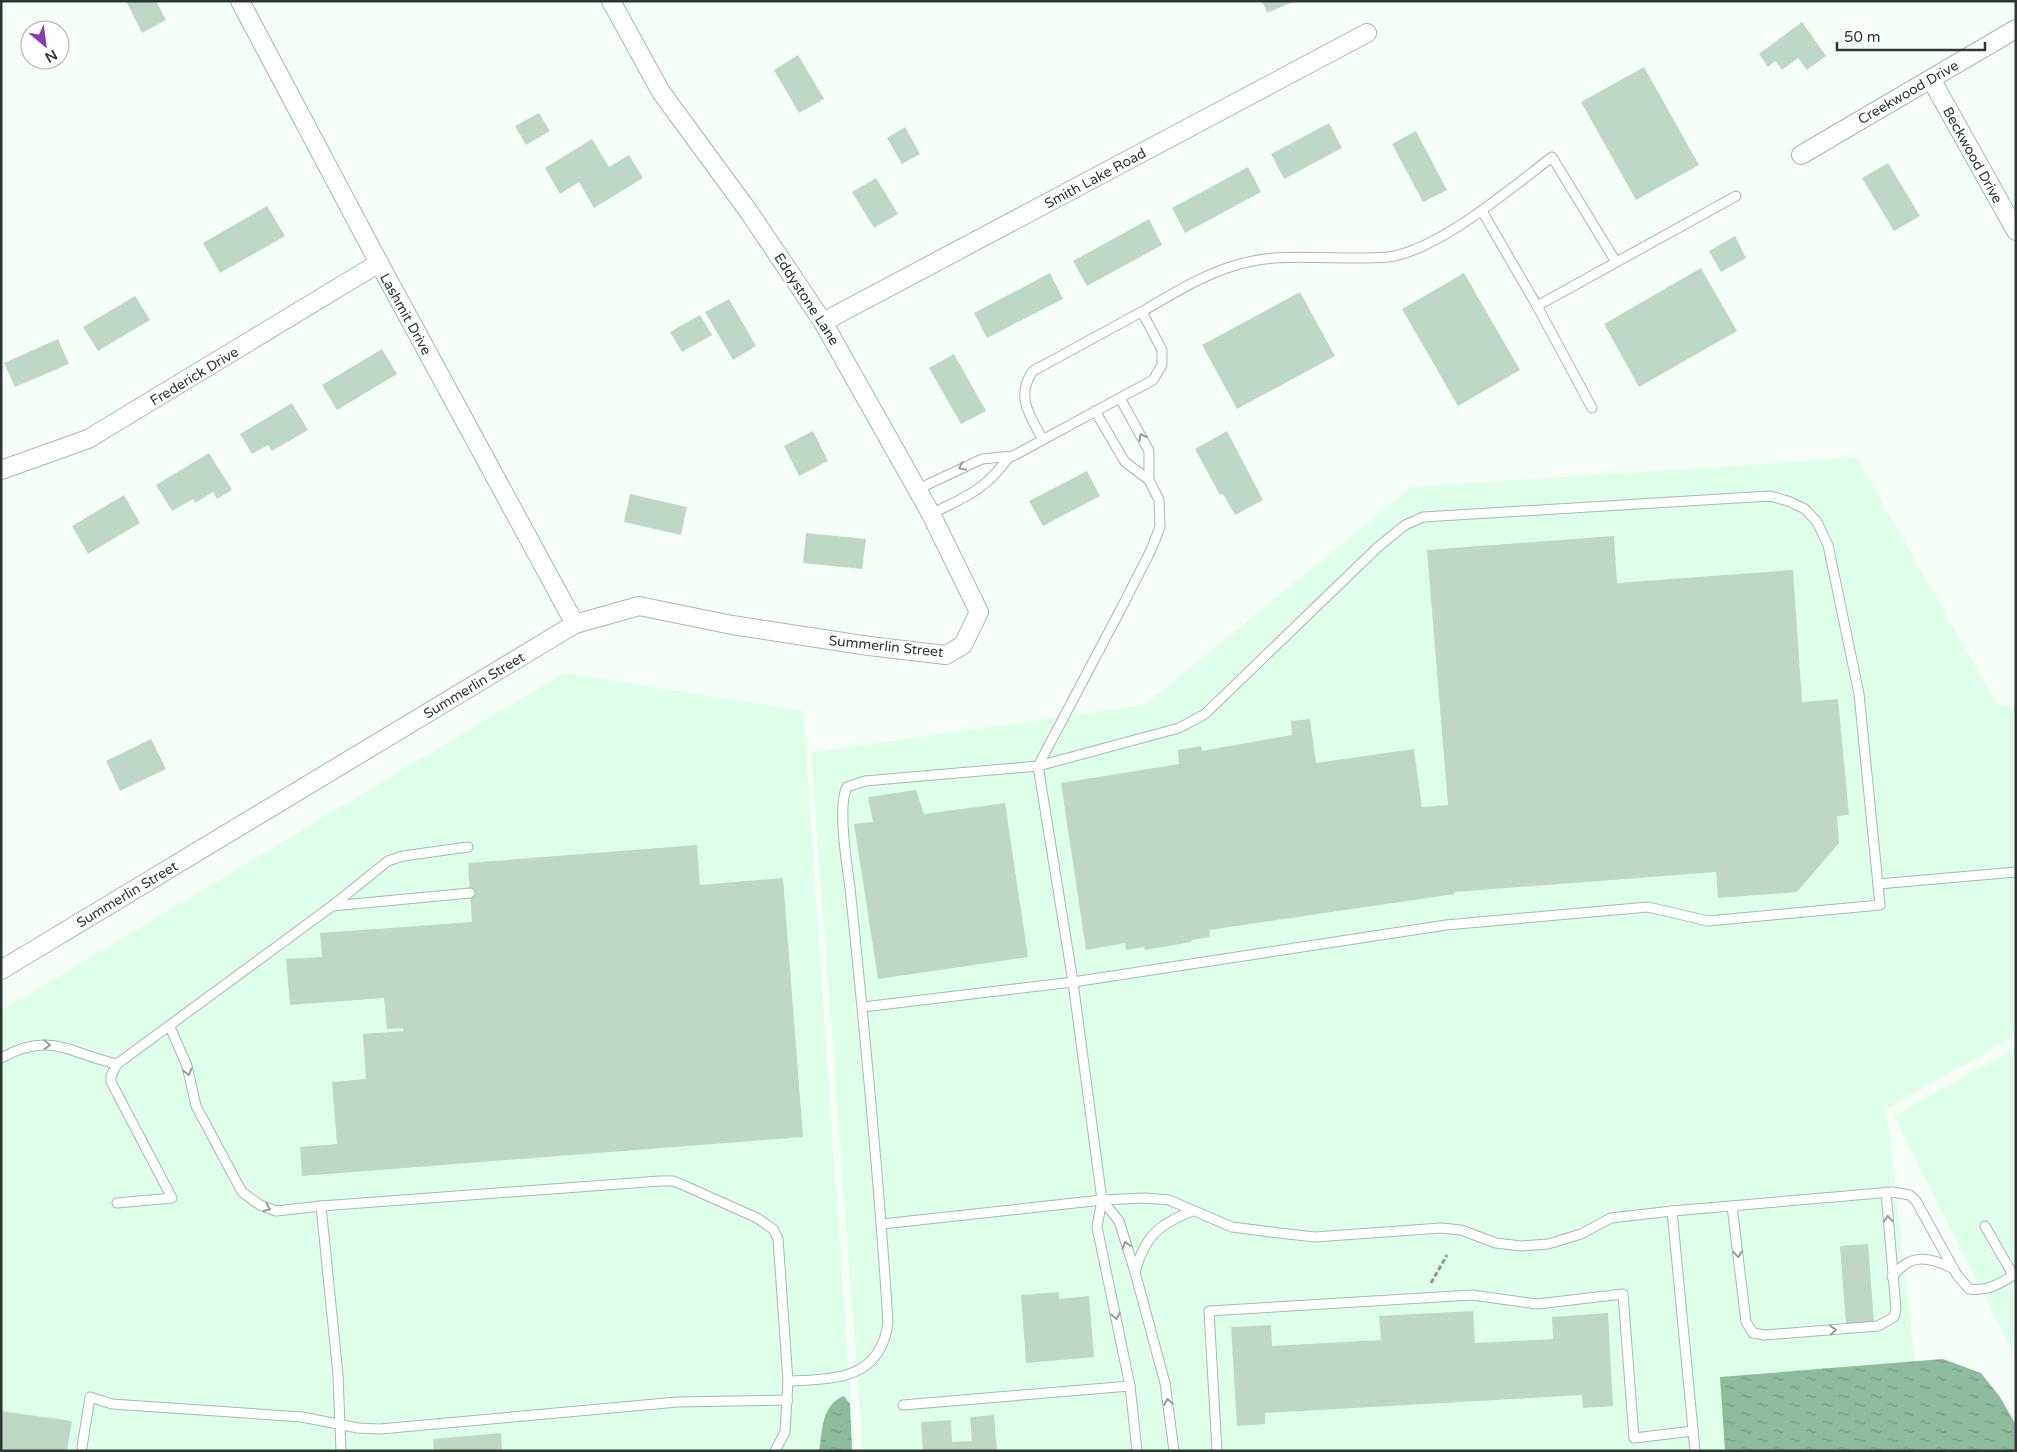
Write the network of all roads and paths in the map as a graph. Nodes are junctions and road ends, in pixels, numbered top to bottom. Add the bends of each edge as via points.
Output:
1 (240, 1) edge
2 (612, 1) edge
3 (2016, 29) edge
4 (1367, 33) dead end
5 (1931, 79) junction
6 (1801, 155) dead end
7 (1736, 196) dead end
8 (1482, 211) junction
9 (2016, 230) edge
10 (1616, 262) junction
11 (378, 263) junction
12 (1537, 306) junction
13 (1142, 312) junction
14 (823, 322) junction
15 (1120, 398) junction
16 (1592, 408) dead end
17 (1095, 411) junction
18 (1043, 440) junction
19 (1009, 457) junction
20 (1, 470) edge
21 (1149, 480) junction
22 (918, 490) junction
23 (932, 514) junction
24 (979, 612) joint
25 (575, 624) junction
26 (1038, 766) junction
27 (468, 847) dead end
28 (2016, 872) edge
29 (1878, 884) junction
30 (470, 893) dead end
31 (332, 906) junction
32 (1, 970) edge
33 (1073, 982) junction
34 (863, 1007) junction
35 (170, 1027) junction
36 (1, 1058) edge
37 (117, 1064) junction
38 (1886, 1192) junction
39 (1102, 1200) junction
40 (116, 1203) dead end
41 (321, 1206) junction
42 (1732, 1206) junction
43 (1192, 1211) junction
44 (1672, 1211) junction
45 (882, 1224) junction
46 (1985, 1226) dead end
47 (1447, 1255) dead end
48 (1954, 1269) junction
49 (1135, 1272) junction
50 (2014, 1274) edge
51 (1892, 1276) junction
52 (1428, 1288) dead end
53 (788, 1381) junction
54 (1130, 1386) junction
55 (788, 1400) junction
56 (903, 1405) dead end
57 (341, 1423) junction
58 (1694, 1431) junction
59 (82, 1447) dead end
60 (341, 1451) edge
61 (775, 1451) edge
62 (1137, 1451) edge
63 (1174, 1451) edge
64 (1217, 1451) edge
65 (1694, 1451) edge

1 - 11 street, Lashmit Drive
2 - 14 street, Eddystone Lane via 661,92 749,212
3 - 5 street, Creekwood Drive
4 - 14 street, Smith Lake Road
5 - 6 street, Creekwood Drive
5 - 9 street, Beckwood Drive
7 - 10 lane
8 - 10 lane via 1552,157
8 - 12 lane
8 - 13 lane via 1418,248 1391,257 1288,256 1231,266 1196,281
10 - 12 lane
11 - 20 street, Frederick Drive via 88,439
11 - 25 street, Lashmit Drive
12 - 16 lane
13 - 15 lane via 1162,350 1162,365 1154,380
13 - 18 lane via 1033,371 1025,381 1026,410
14 - 22 street, Eddystone Lane
15 - 17 lane
21 -> 15 lane via 1149,451
17 - 18 lane
17 - 21 lane via 1125,462
18 - 19 lane
19 -> 22 lane via 982,459
19 - 23 lane via 982,488
21 - 26 lane via 1159,500 1160,526
22 - 23 street, Eddystone Lane
23 - 24 street, Eddystone Lane
24 - 25 street, Summerlin Street via 963,645 946,655 732,625 639,606
25 - 32 street, Summerlin Street
26 - 29 lane via 1179,728 1205,714 1378,547 1405,525 1423,517 1770,496 1805,509 1817,522 1828,545 1859,694
26 - 33 lane
26 - 34 lane via 866,780 847,787 844,832
27 - 31 lane via 388,861
28 - 29 lane
29 - 33 lane via 1880,906 1708,921 1648,907 1446,924
30 - 31 lane
31 - 35 lane
33 - 34 lane
33 - 39 lane
34 - 45 lane
35 - 37 lane
35 -> 41 lane via 187,1066 196,1106 242,1192 260,1206 276,1211
36 -> 37 lane via 30,1045 47,1044
37 - 40 lane via 111,1082 172,1198
38 - 42 lane
38 - 48 lane via 1901,1192 1916,1201
51 -> 38 lane
39 - 43 lane via 1169,1200
39 - 45 lane
49 -> 39 lane via 1119,1221
39 -> 54 lane via 1097,1227
41 - 53 lane via 660,1180 681,1184 758,1218 773,1229 780,1256
41 - 57 lane
42 - 44 lane
42 -> 51 lane via 1746,1322 1753,1334 1878,1326 1894,1317
43 - 44 lane via 1232,1227 1315,1237 1441,1228 1521,1246 1548,1244 1581,1234 1611,1218
43 - 49 lane via 1169,1221 1153,1233 1141,1252
44 - 58 lane
45 - 53 lane via 888,1323 886,1340 878,1354 865,1366 836,1379
46 - 50 lane
47 - 52 path
48 - 50 lane via 1969,1289 1980,1290
48 - 51 lane via 1930,1259 1919,1259 1900,1267
63 -> 49 lane via 1165,1383
53 - 55 lane
54 - 56 lane
54 - 62 lane
55 - 57 lane via 677,1402 380,1428 358,1428
55 - 61 lane via 785,1432
57 - 59 lane via 112,1404 90,1397
57 - 60 lane
58 - 64 lane via 1634,1438 1622,1294 1537,1304 1472,1295 1209,1310
58 - 65 lane

